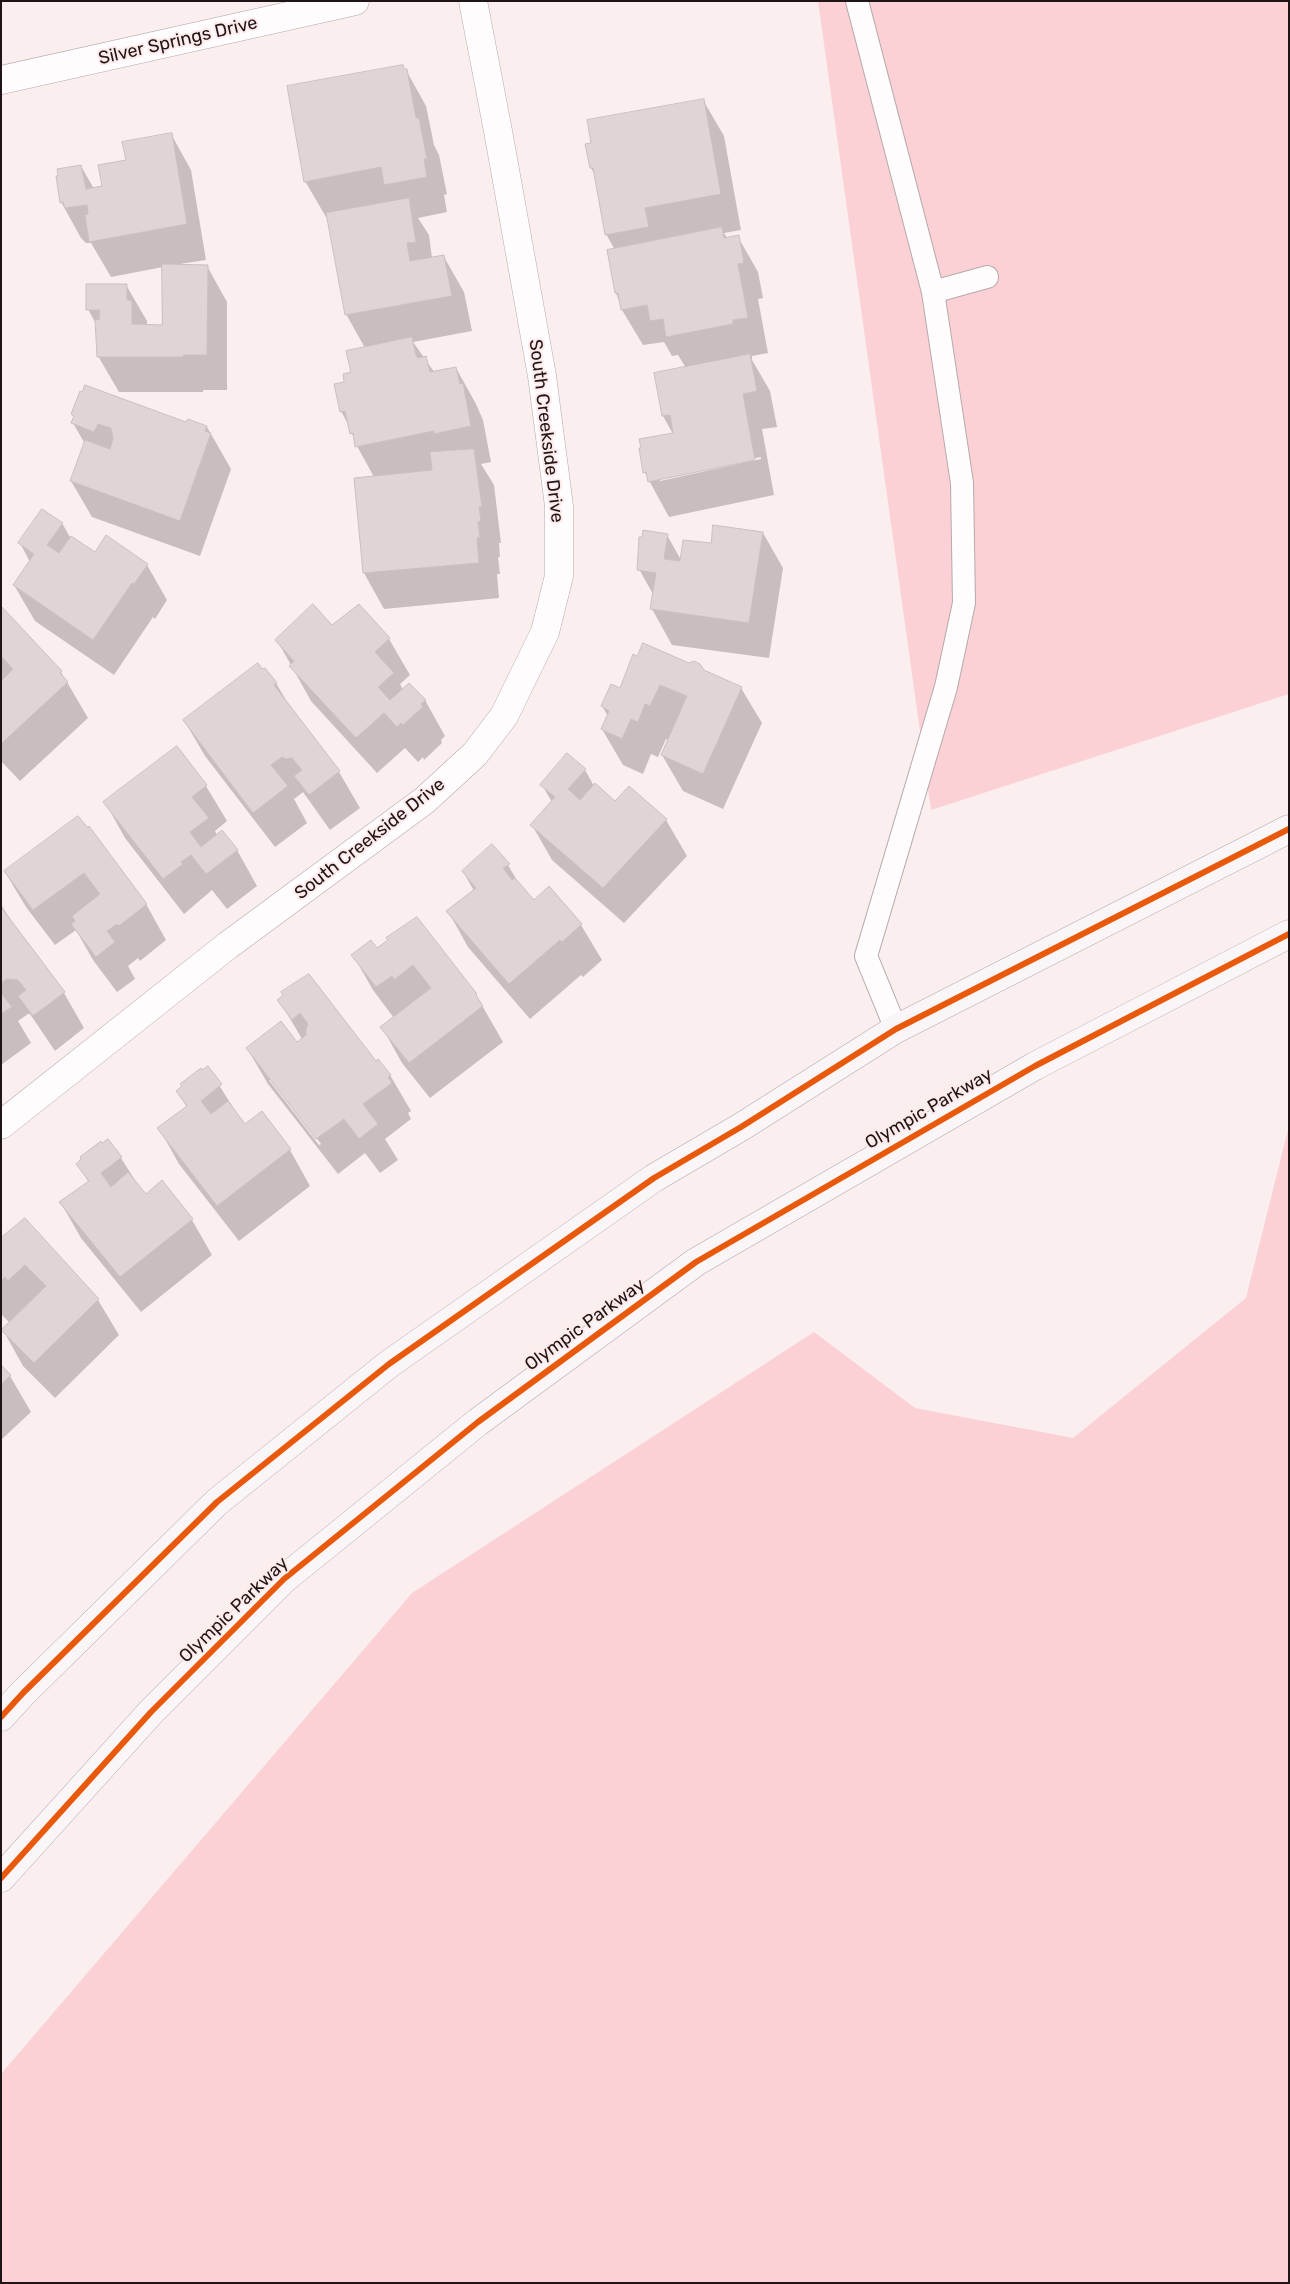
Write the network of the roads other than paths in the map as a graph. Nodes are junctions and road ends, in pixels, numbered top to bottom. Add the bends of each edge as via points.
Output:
1 (355, 1) edge
2 (473, 1) edge
3 (858, 1) edge
4 (1, 80) edge
5 (987, 277) dead end
6 (933, 292) junction
7 (1289, 829) edge
8 (1289, 934) edge
9 (896, 1029) junction
10 (1, 1125) edge
11 (1, 1717) edge
12 (1, 1878) edge

1 - 4 street, Silver Springs Drive
2 - 10 street, South Creekside Drive via 542,376 559,506 559,576 545,632 504,716 474,754 425,800 227,946
3 - 6 lane
5 - 6 lane
6 - 9 lane via 962,483 964,603 946,686 866,956
7 - 9 main road
8 - 12 main road, Olympic Parkway via 1035,1066 696,1262 478,1422 284,1580 152,1712
9 - 11 main road via 654,1178 389,1364 217,1502

